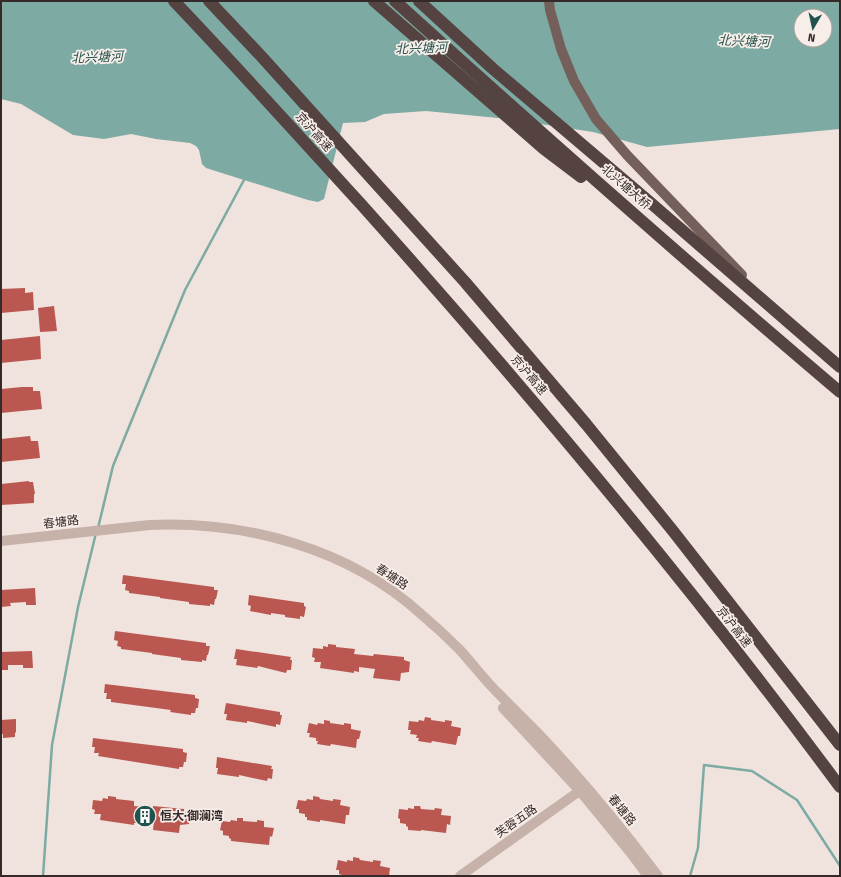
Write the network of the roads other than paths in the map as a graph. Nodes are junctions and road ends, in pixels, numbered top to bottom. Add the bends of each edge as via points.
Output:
1 (174, 1) edge
2 (209, 1) edge
3 (374, 1) edge
4 (378, 1) edge
5 (395, 1) edge
6 (419, 1) edge
7 (549, 1) edge
8 (556, 1) edge
9 (395, 18) junction
10 (555, 26) junction
11 (786, 321) junction
12 (774, 335) junction
13 (840, 367) edge
14 (840, 392) edge
15 (78, 535) junction
16 (1, 541) edge
17 (1, 546) edge
18 (840, 745) edge
19 (840, 787) edge
20 (583, 789) junction
21 (460, 876) edge
22 (648, 876) edge
23 (658, 876) edge

1 - 19 highway, 京沪高速 via 445,299 566,439 653,546
2 - 18 highway, 京沪高速 via 465,282 586,424
3 - 9 highway
4 - 9 highway
5 - 12 highway, 北兴塘大桥
6 - 11 highway, 北兴塘大桥 via 492,68
7 - 10 main road
8 - 10 main road
9 - 12 highway via 544,149
10 - 11 main road via 574,82 596,119 641,170
11 - 13 highway, 北兴塘大桥
12 - 14 highway, 北兴塘大桥
15 - 16 street, 春塘路
15 - 17 street, 春塘路
15 - 20 street, 春塘路 via 158,529 240,534 313,554 352,572 407,606
20 - 21 street, 芙蓉五路
20 - 22 street, 春塘路
20 - 23 street, 春塘路 via 636,847

